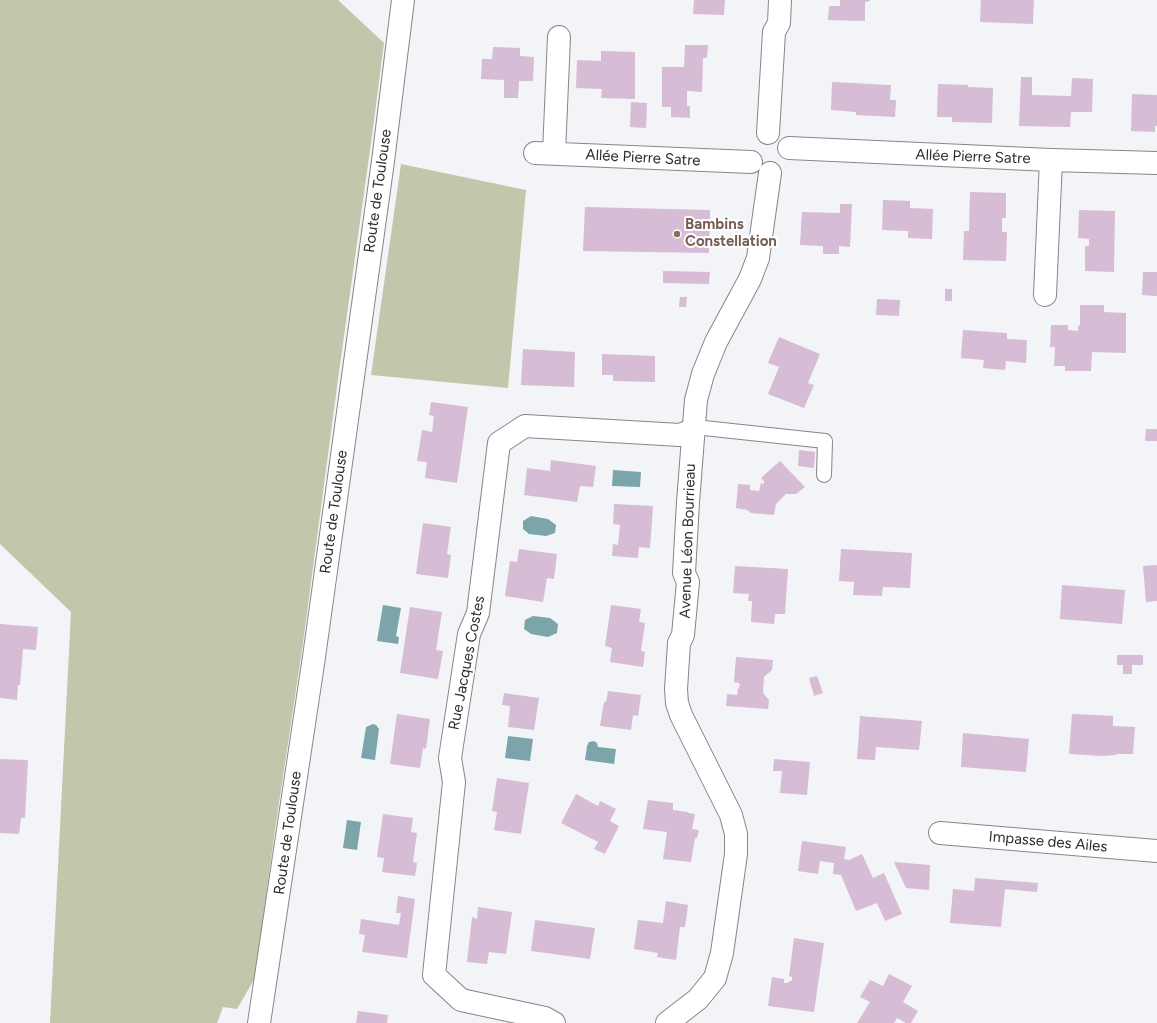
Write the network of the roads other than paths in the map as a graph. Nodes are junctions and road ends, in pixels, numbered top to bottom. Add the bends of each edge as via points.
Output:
1 (403, 0) edge
2 (780, 0) edge
3 (559, 37) dead end
4 (768, 133) junction
5 (789, 148) junction
6 (1051, 160) junction
7 (751, 162) junction
8 (1157, 163) edge
9 (770, 173) junction
10 (1045, 295) dead end
11 (693, 430) junction
12 (824, 474) dead end
13 (940, 834) dead end
14 (1157, 851) edge
15 (259, 1023) edge
16 (554, 1023) edge
17 (667, 1023) edge

1 - 15 street, Route de Toulouse via 313,665
2 - 4 street via 779,23 774,32
3 - 7 street, Allée Pierre Satre via 544,153
4 - 5 street via 776,134
4 - 7 street via 756,138 751,144
5 - 6 street, Allée Pierre Satre
5 - 9 street via 790,156 782,169
6 - 8 street, Allée Pierre Satre
6 - 10 street
7 - 9 street via 758,170
9 - 11 street, Avenue Léon Bourrieau via 758,258 702,374
11 - 12 lane via 704,428 825,441
11 - 16 street, Rue Jacques Costes via 680,435 525,426 498,443 478,612 469,634 450,758 454,782 434,975 461,1000 545,1018
11 - 17 street, Avenue Léon Bourrieau via 684,573 688,582 683,636 679,644 677,703 731,815 736,834 736,854 716,978 698,999
13 - 14 street, Impasse des Ailes

